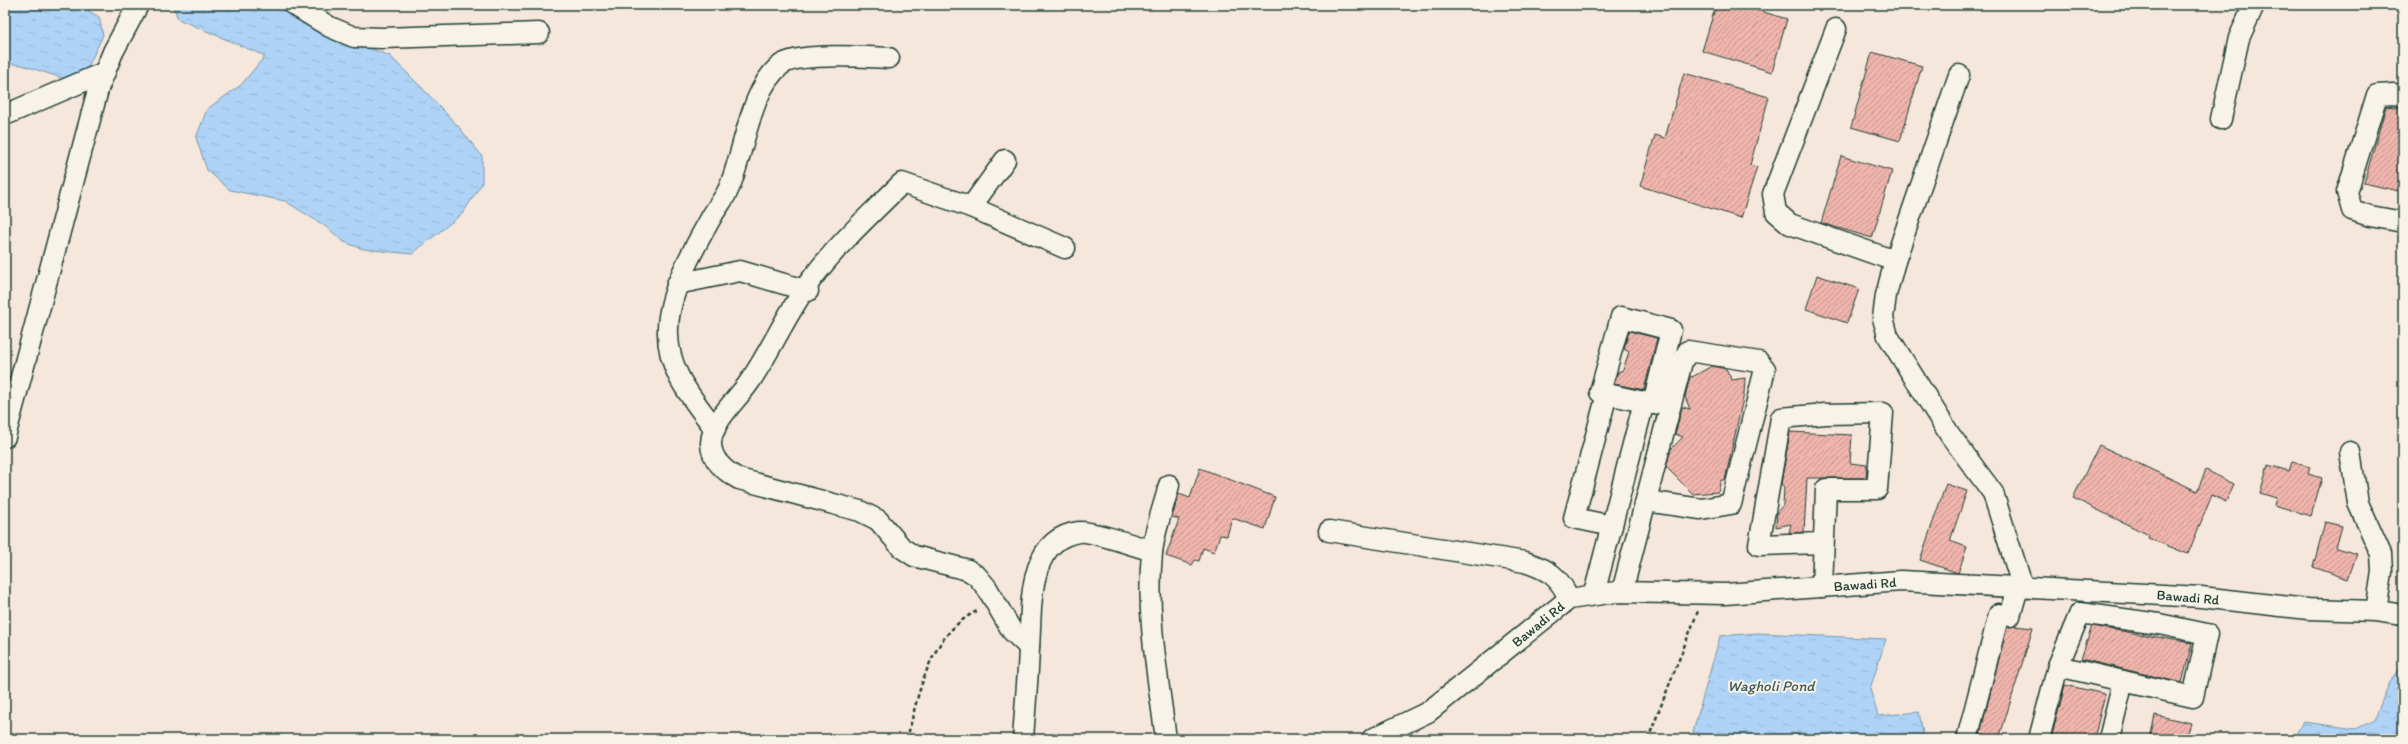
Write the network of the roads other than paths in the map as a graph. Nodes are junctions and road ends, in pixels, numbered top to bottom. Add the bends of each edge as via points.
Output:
1 (138, 5) edge
2 (294, 5) edge
3 (2254, 5) edge
4 (1836, 29) dead end
5 (539, 33) dead end
6 (889, 58) dead end
7 (105, 72) junction
8 (1959, 75) dead end
9 (2403, 96) edge
10 (5, 115) edge
11 (2221, 119) dead end
12 (1006, 160) dead end
13 (971, 207) junction
14 (2403, 222) edge
15 (1065, 248) dead end
16 (1895, 261) junction
17 (677, 284) junction
18 (806, 291) junction
19 (1607, 394) junction
20 (1644, 402) junction
21 (715, 429) junction
22 (5, 437) edge
23 (2350, 452) dead end
24 (1169, 485) dead end
25 (1646, 501) junction
26 (1612, 526) junction
27 (1329, 531) dead end
28 (1822, 542) junction
29 (1152, 551) junction
30 (1822, 587) junction
31 (2020, 588) junction
32 (1622, 592) junction
33 (1594, 594) junction
34 (2164, 595) junction
35 (1569, 599) junction
36 (2376, 611) junction
37 (2403, 615) edge
38 (2159, 624) junction
39 (1029, 648) junction
40 (2058, 666) junction
41 (2124, 681) junction
42 (1023, 739) edge
43 (1166, 739) edge
44 (1372, 739) edge
45 (1967, 739) edge
46 (2039, 739) edge
47 (2109, 739) edge

1 - 7 street
2 - 5 street via 330,27 354,36 382,38
3 - 11 street via 2239,38
4 - 16 street via 1773,194 1776,212 1790,224
6 - 17 street via 800,57 782,64 767,79 747,126 729,189 705,228
7 - 10 street
7 - 22 street via 99,86
8 - 16 street
9 - 14 street via 2377,95 2347,192 2352,210
12 - 13 street
13 - 15 street
13 - 18 street via 902,183 844,242
16 - 31 street via 1883,318 1888,336 1950,435 1993,493
17 - 18 street via 740,271
17 - 21 street via 668,328 670,358 679,381
18 - 21 street via 748,384
19 - 20 street
19 - 20 street via 1600,392 1621,317 1671,330 1653,404
19 - 26 street via 1574,518
20 - 26 street
21 - 39 street via 711,443 716,460 726,472 739,479 860,511 878,520 902,548 914,556 968,570 977,576 1012,631
23 - 36 street via 2358,503 2381,554 2382,572
24 - 29 street
25 - 25 street via 1682,362 1688,351 1759,362 1765,369 1731,504 1701,509
25 - 32 street
26 - 33 street
27 - 35 street via 1525,562 1544,568 1562,583
28 - 28 street via 1826,489 1877,489 1883,413 1781,418 1759,545
28 - 30 street
29 - 39 street via 1081,531 1062,535 1043,556 1034,578 1030,603
29 - 43 street via 1155,652
30 - 31 street, Bawadi Rd via 1901,581
30 - 32 street, Bawadi Rd via 1705,593
31 - 34 street, Bawadi Rd
31 - 45 street via 2010,616 1999,614
32 - 33 street, Bawadi Rd
33 - 35 street, Bawadi Rd
34 - 36 street, Bawadi Rd via 2308,609
34 - 38 street
35 - 44 street, Bawadi Rd via 1428,712
36 - 37 street, Bawadi Rd
38 - 40 street via 2080,613
38 - 41 street via 2207,634 2193,697
39 - 42 street
40 - 41 street
40 - 46 street
41 - 47 street

